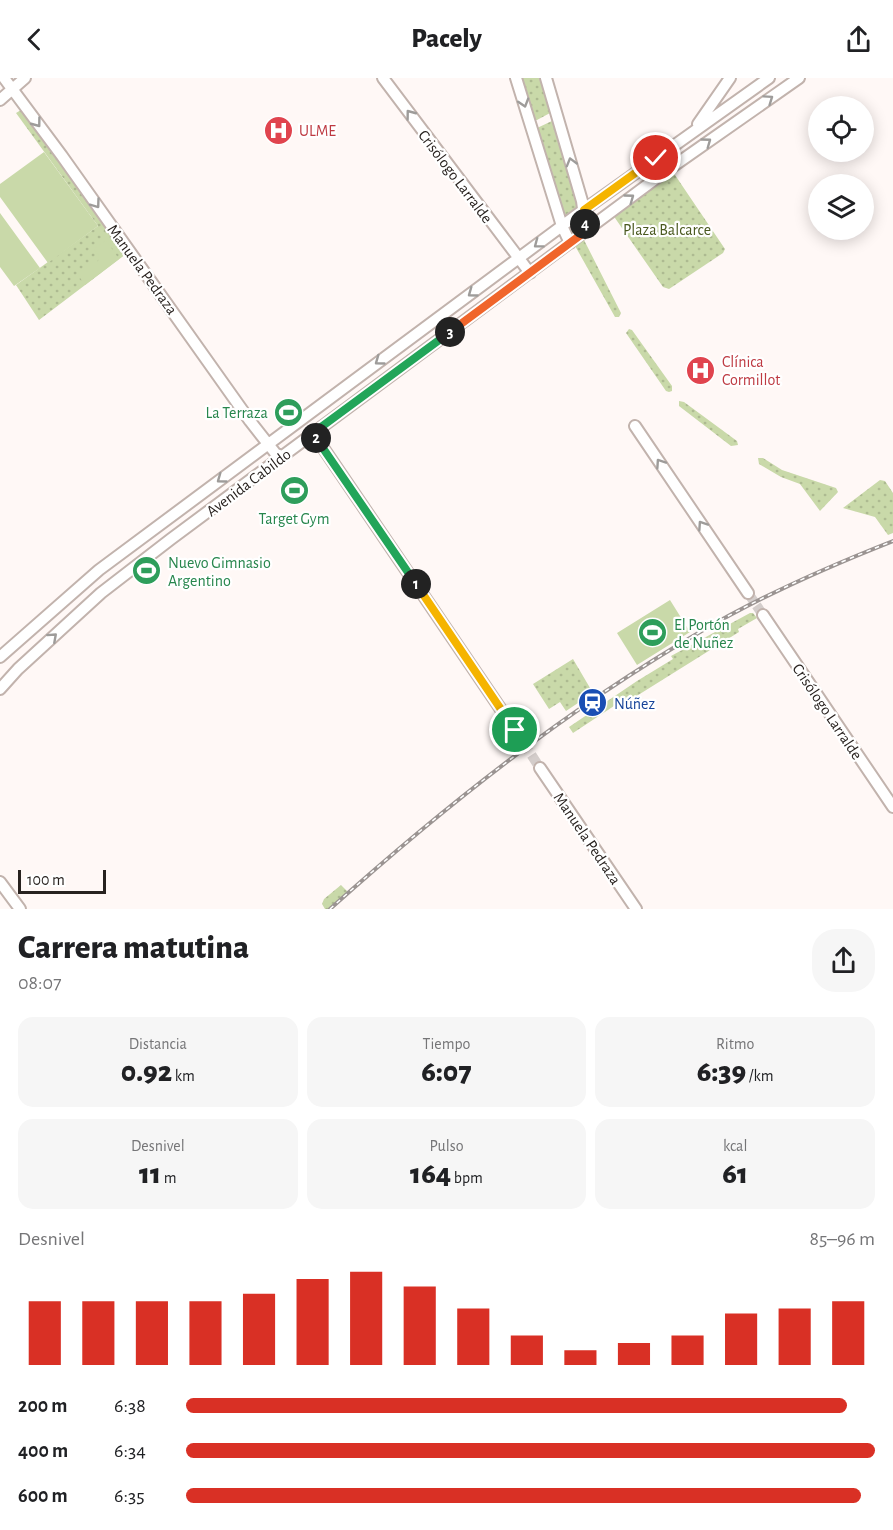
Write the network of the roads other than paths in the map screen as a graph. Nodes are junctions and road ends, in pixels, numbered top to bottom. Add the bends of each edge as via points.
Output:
1 (4, 78) edge
2 (25, 78) edge
3 (383, 78) edge
4 (516, 78) edge
5 (546, 78) edge
6 (730, 78) edge
7 (769, 78) edge
8 (799, 78) edge
9 (12, 89) junction
10 (0, 100) edge
11 (694, 130) junction
12 (584, 210) junction
13 (562, 226) junction
14 (586, 231) junction
15 (570, 243) junction
16 (519, 258) junction
17 (530, 273) junction
18 (635, 426) dead end
19 (313, 433) junction
20 (268, 444) junction
21 (283, 456) junction
22 (748, 593) tunnel mouth
23 (763, 615) tunnel mouth
24 (0, 657) edge
25 (0, 689) edge
26 (515, 730) tunnel mouth
27 (540, 768) tunnel mouth
28 (893, 807) edge
29 (0, 882) edge
30 (20, 909) edge
31 (636, 909) edge

1 - 9 street, Manuela Pedraza
2 - 9 street
16 -> 3 street, Crisólogo Larralde
4 -> 13 street
12 -> 5 street
6 - 11 street
7 - 11 street, Avenida Cabildo
14 -> 8 street, Avenida Cabildo
9 - 10 street
9 -> 20 street, Manuela Pedraza
11 - 12 street, Avenida Cabildo
12 - 13 street, Avenida Cabildo
12 - 14 street
13 - 15 street
13 -> 16 street, Avenida Cabildo
14 - 15 street, Avenida Cabildo
15 - 17 street, Avenida Cabildo
16 - 17 street, Crisólogo Larralde
16 -> 20 street, Avenida Cabildo
17 - 19 street, Avenida Cabildo
22 -> 18 street
19 - 21 street, Avenida Cabildo
19 - 26 street
20 - 21 street, Manuela Pedraza
20 -> 24 street, Avenida Cabildo via 89,577
25 -> 21 street, Avenida Cabildo via 108,587
23 - 28 street, Crisólogo Larralde
27 - 31 street, Manuela Pedraza
29 - 30 street

